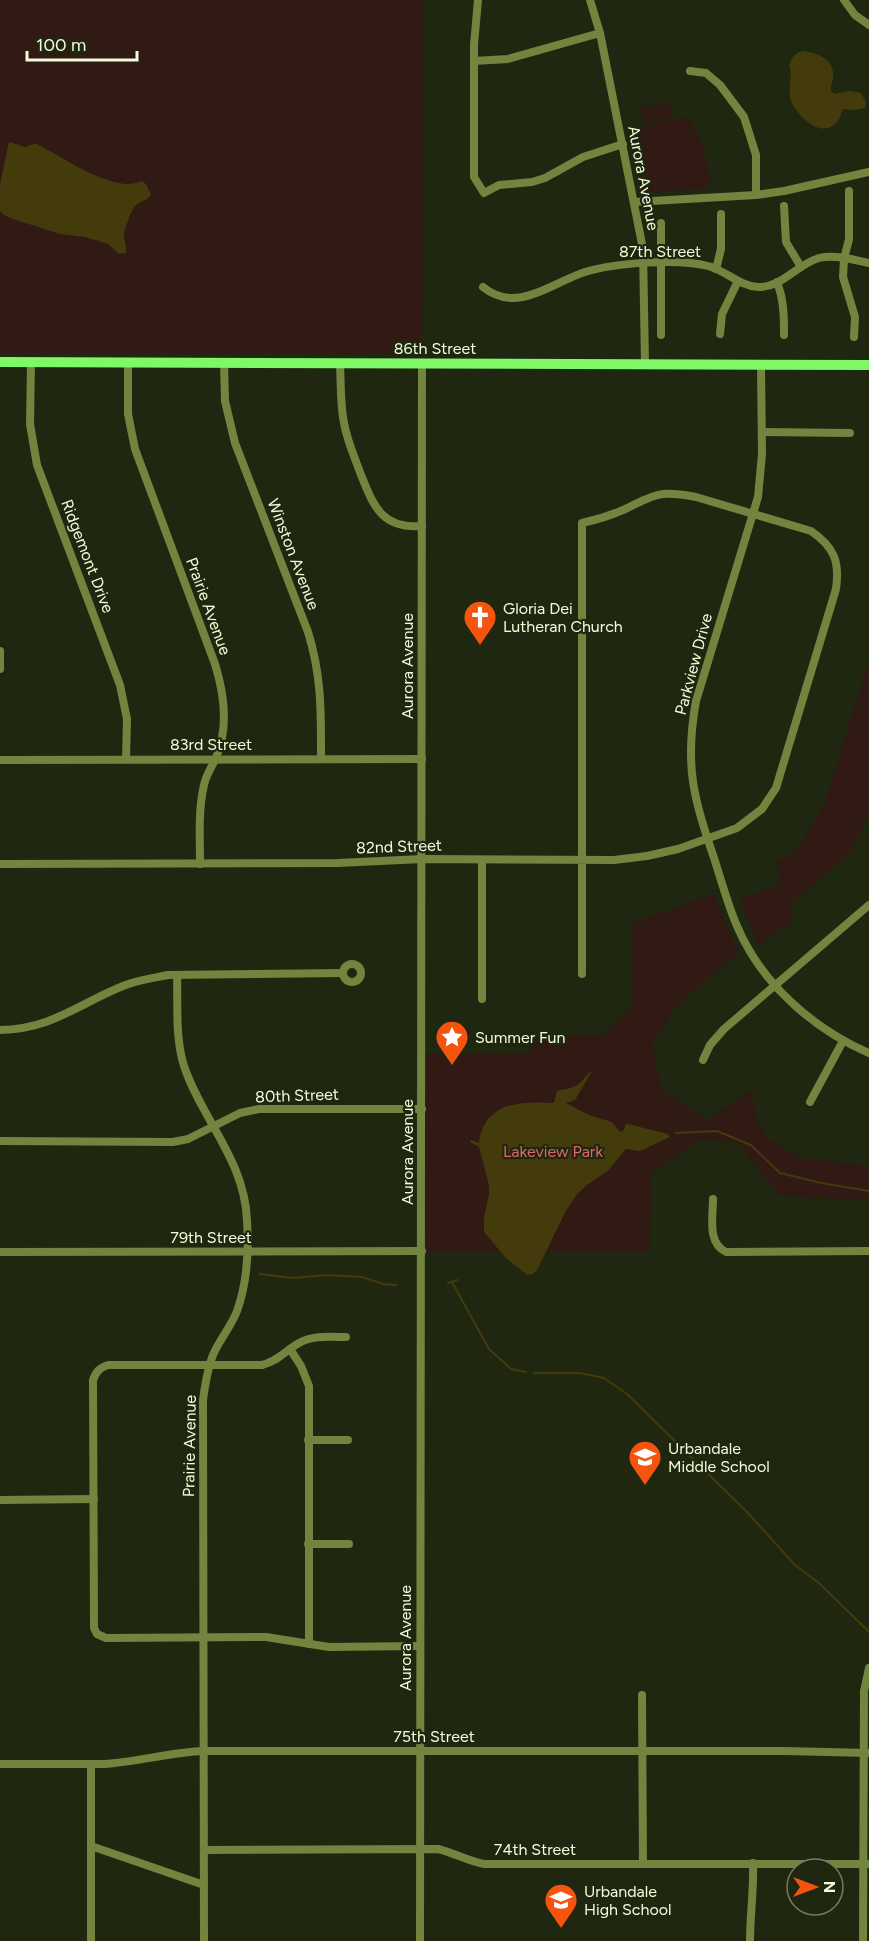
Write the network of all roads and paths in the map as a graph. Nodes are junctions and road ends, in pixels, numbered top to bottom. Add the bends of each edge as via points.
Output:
1 (478, 0) edge
2 (590, 0) edge
3 (844, 0) edge
4 (869, 26) edge
5 (600, 33) junction
6 (474, 61) junction
7 (690, 71) dead end
8 (623, 144) junction
9 (869, 172) edge
10 (849, 191) dead end
11 (756, 195) junction
12 (635, 202) junction
13 (784, 206) dead end
14 (721, 214) dead end
15 (661, 223) dead end
16 (844, 259) junction
17 (644, 263) junction
18 (661, 263) junction
19 (869, 263) edge
20 (801, 267) junction
21 (716, 269) junction
22 (738, 281) junction
23 (777, 282) junction
24 (483, 286) dead end
25 (720, 334) dead end
26 (661, 335) dead end
27 (784, 335) dead end
28 (854, 337) dead end
29 (0, 362) edge
30 (31, 362) junction
31 (128, 362) junction
32 (224, 363) junction
33 (340, 363) junction
34 (422, 363) junction
35 (645, 364) junction
36 (761, 365) junction
37 (869, 365) edge
38 (762, 432) junction
39 (850, 433) dead end
40 (753, 514) junction
41 (422, 526) junction
42 (0, 651) edge
43 (0, 669) edge
44 (126, 759) junction
45 (215, 759) junction
46 (321, 759) junction
47 (422, 759) junction
48 (0, 760) edge
49 (707, 838) junction
50 (422, 859) junction
51 (482, 860) junction
52 (582, 861) junction
53 (0, 864) edge
54 (200, 864) junction
55 (869, 905) edge
56 (342, 974) dead end
57 (582, 974) dead end
58 (177, 975) junction
59 (776, 985) junction
60 (482, 999) dead end
61 (0, 1030) edge
62 (843, 1041) junction
63 (869, 1053) edge
64 (703, 1060) dead end
65 (810, 1102) dead end
66 (422, 1109) junction
67 (215, 1127) junction
68 (0, 1141) edge
69 (713, 1199) dead end
70 (422, 1251) junction
71 (869, 1251) edge
72 (0, 1252) edge
73 (247, 1252) junction
74 (346, 1337) dead end
75 (290, 1349) junction
76 (210, 1365) junction
77 (309, 1440) junction
78 (348, 1440) dead end
79 (94, 1499) junction
80 (0, 1500) edge
81 (309, 1544) junction
82 (349, 1544) dead end
83 (203, 1638) junction
84 (309, 1644) junction
85 (420, 1646) junction
86 (869, 1668) edge
87 (642, 1695) dead end
88 (204, 1751) junction
89 (420, 1751) junction
90 (642, 1751) junction
91 (866, 1753) edge
92 (0, 1764) edge
93 (91, 1764) junction
94 (91, 1846) junction
95 (204, 1850) junction
96 (420, 1850) junction
97 (753, 1863) junction
98 (643, 1864) junction
99 (866, 1864) edge
100 (204, 1885) junction
101 (91, 1941) edge
102 (204, 1941) edge
103 (420, 1941) edge
104 (750, 1941) edge
105 (863, 1941) edge

1 - 6 street
2 - 5 street, Aurora Avenue
3 - 4 street
5 - 6 street via 508,59
5 - 8 street, Aurora Avenue
6 - 8 street via 474,177 484,193 499,185 538,180 583,157
7 - 11 street via 706,73 744,117 756,155
8 - 12 street, Aurora Avenue
9 - 11 street
10 - 16 street via 849,239
11 - 12 street
12 - 17 street, Aurora Avenue
13 - 20 street via 786,242
14 - 21 street via 721,249
15 - 18 street
16 - 19 street, 87th Street
16 - 20 street, 87th Street via 819,258
16 - 28 street via 843,277 855,317
17 - 18 street, 87th Street
17 - 24 street, 87th Street via 583,273 531,296 496,295
17 - 35 street, Aurora Avenue
18 - 21 street, 87th Street
18 - 26 street
20 - 23 street, 87th Street
21 - 22 street, 87th Street
22 - 23 street, 87th Street via 758,287
22 - 25 street via 722,314
23 - 27 street via 782,293
29 - 30 main road, 86th Street
30 - 31 main road, 86th Street
30 - 44 street, Ridgemont Drive via 30,424 37,465 120,685 127,719
31 - 32 main road, 86th Street
31 - 45 street, Prairie Avenue via 128,414 135,448 219,679 223,726
32 - 33 main road, 86th Street
32 - 46 street, Winston Avenue via 225,401 235,443 316,658 321,697
33 - 34 main road, 86th Street
33 - 41 street via 343,421 369,497 393,522
34 - 35 main road, 86th Street
34 - 41 street, Aurora Avenue
35 - 36 main road, 86th Street
36 - 37 main road, 86th Street
36 - 38 street, Parkview Drive
38 - 39 street
38 - 40 street, Parkview Drive via 761,476
40 - 49 street, Parkview Drive via 696,701 691,731 694,797
40 - 49 street, 82nd Street via 811,531 824,541 837,562 837,589 776,788 749,821
40 - 52 street via 696,497 670,494 645,498 582,523
41 - 47 street, Aurora Avenue
42 - 43 street
44 - 45 street, 83rd Street
44 - 48 street, 83rd Street
45 - 46 street, 83rd Street
45 - 54 street, Prairie Avenue via 200,801
46 - 47 street, 83rd Street
47 - 50 street, Aurora Avenue
49 - 52 street, 82nd Street via 647,856
49 - 59 street, Parkview Drive via 738,927
50 - 51 street, 82nd Street
50 - 54 street, 82nd Street
50 - 66 street, Aurora Avenue
51 - 52 street, 82nd Street
51 - 60 street
52 - 57 street
53 - 54 street, 82nd Street
55 - 59 street
56 - 58 street
58 - 61 street via 124,985 43,1023
58 - 67 street, Prairie Avenue via 183,1064
59 - 62 street, Parkview Drive via 812,1020
59 - 64 street via 724,1029
62 - 63 street, Parkview Drive
62 - 65 street
66 - 67 street, 80th Street via 259,1109 240,1113
66 - 70 street, Aurora Avenue
67 - 68 street, 80th Street via 173,1142
67 - 73 street, Prairie Avenue via 242,1185 248,1220
69 - 71 street via 713,1237 719,1249 726,1252
70 - 73 street, 79th Street
70 - 85 street, Aurora Avenue
72 - 73 street, 79th Street
73 - 76 street, Prairie Avenue via 241,1300
74 - 75 street via 309,1339
75 - 76 street via 272,1363 262,1365
75 - 77 street via 307,1378
76 - 79 street via 108,1365 98,1370 93,1380
76 - 83 street, Prairie Avenue via 203,1400
77 - 78 street
77 - 81 street
79 - 80 street
79 - 83 street via 97,1634 106,1638
81 - 82 street
81 - 84 street
83 - 84 street via 267,1637
83 - 88 street, Prairie Avenue
84 - 85 street
85 - 89 street, Aurora Avenue
86 - 91 street via 864,1692
87 - 90 street
88 - 89 street, 75th Street
88 - 93 street, 75th Street
88 - 95 street, Prairie Avenue
89 - 90 street, 75th Street
89 - 96 street, Aurora Avenue
90 - 91 street, 75th Street
90 - 98 street
91 - 99 street
92 - 93 street, 75th Street
93 - 94 street
94 - 100 street
94 - 101 street
95 - 96 street, 74th Street
95 - 100 street, Prairie Avenue
96 - 98 street, 74th Street via 450,1852 484,1864
96 - 103 street, Aurora Avenue
97 - 98 street, 74th Street
97 - 99 street, 74th Street
97 - 104 street
99 - 105 street
100 - 102 street, Prairie Avenue

